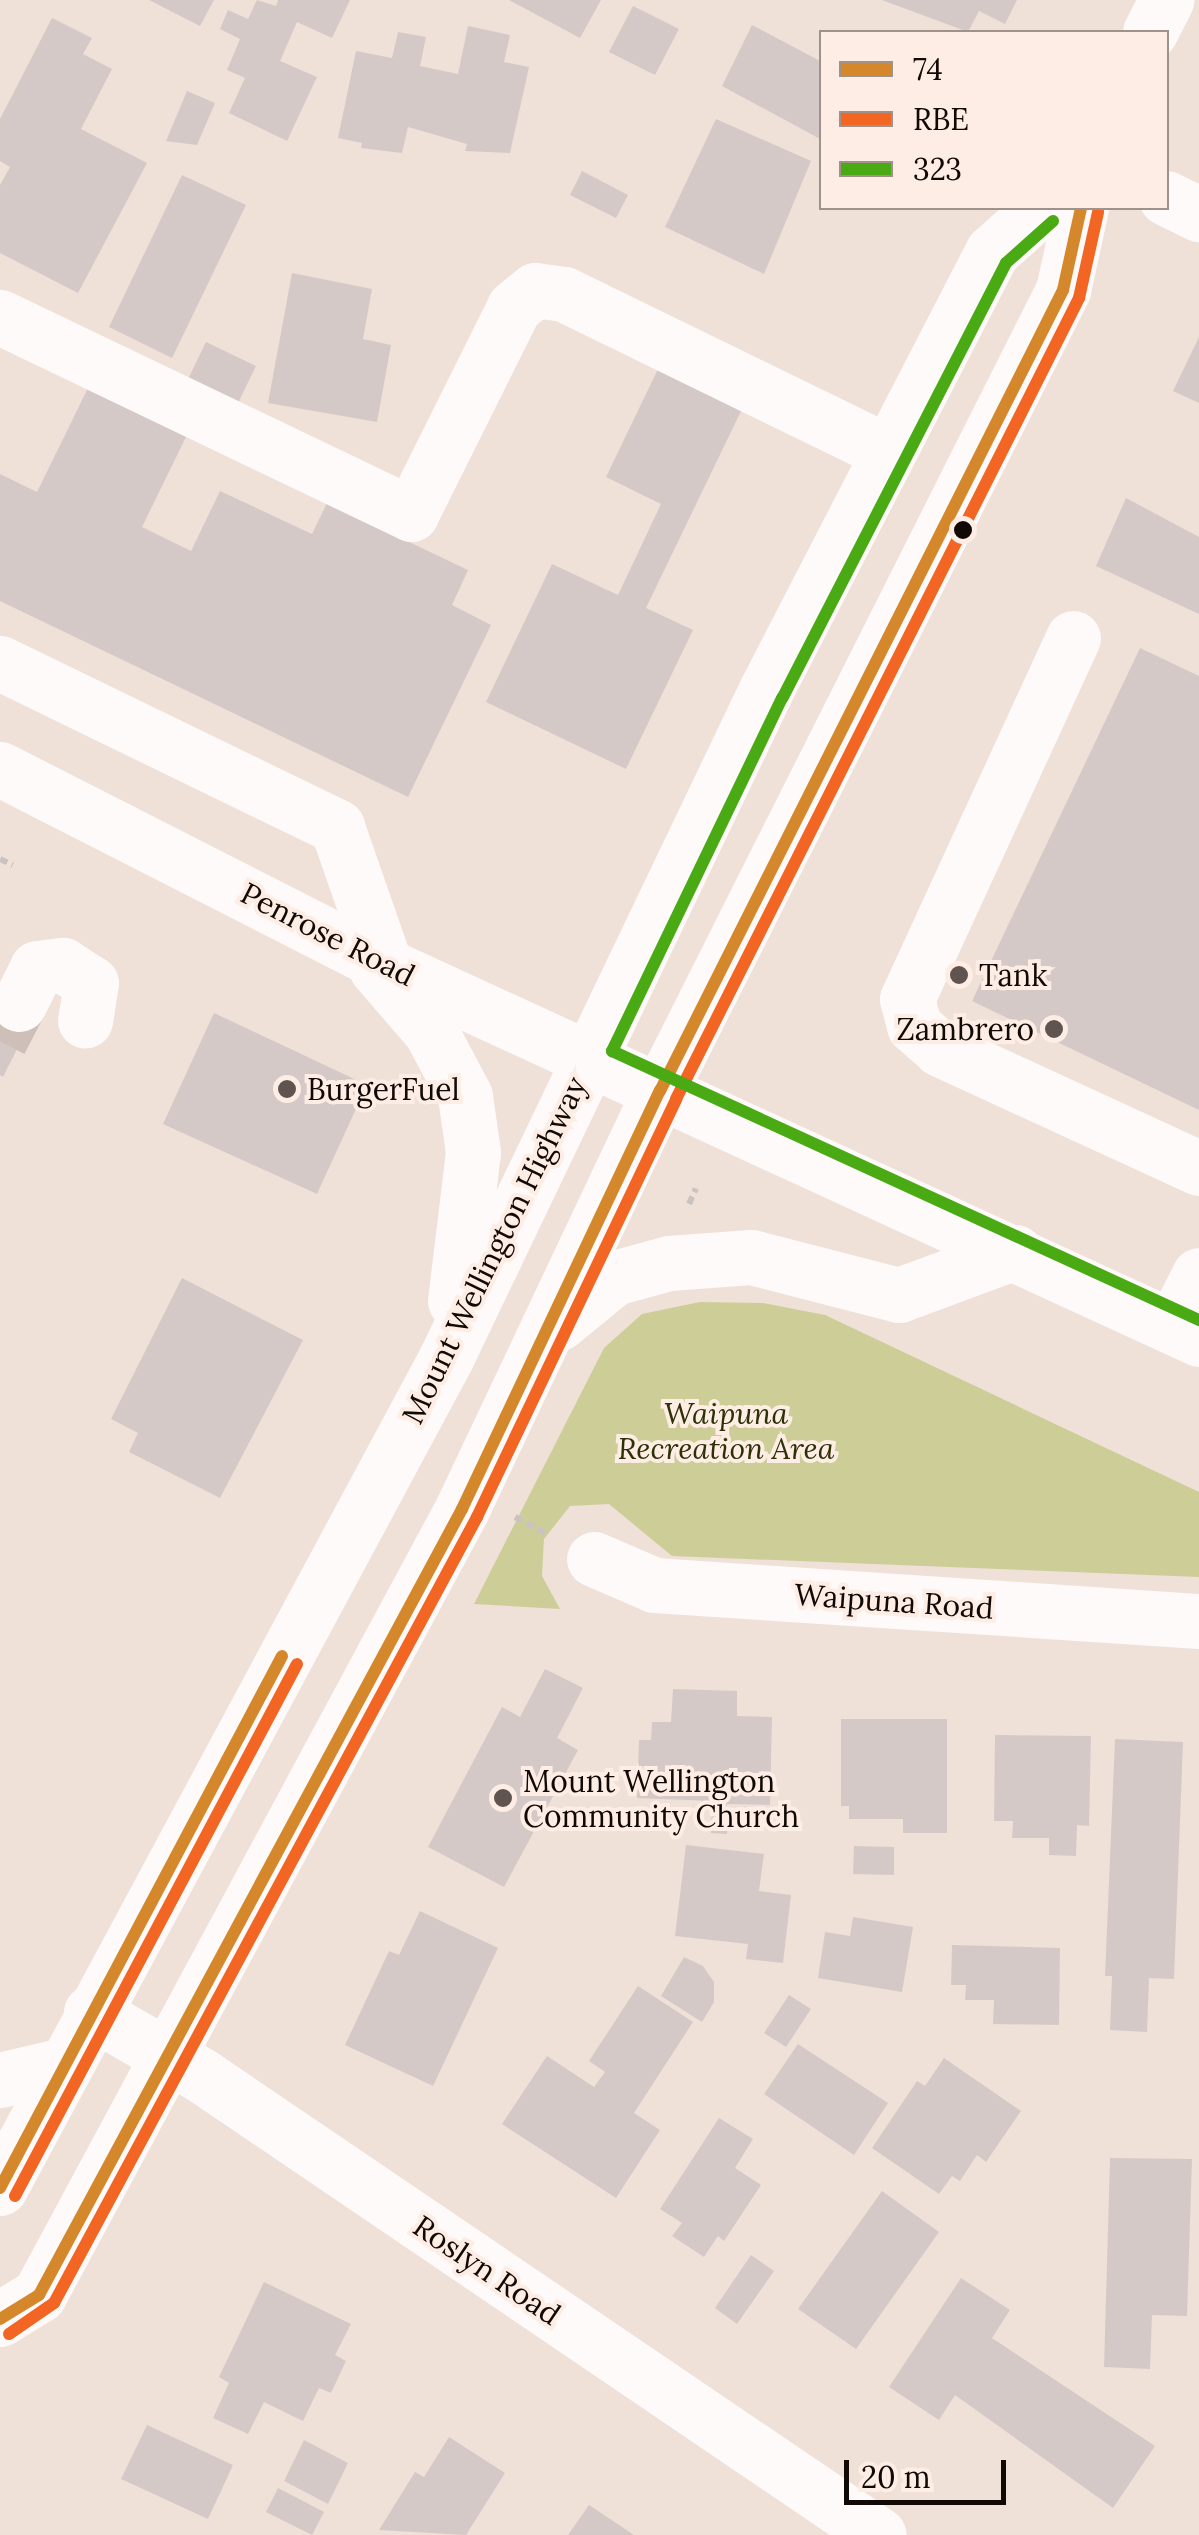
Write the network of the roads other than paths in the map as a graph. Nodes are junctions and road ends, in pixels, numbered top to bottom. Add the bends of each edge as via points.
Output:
1 (1166, 0) edge
2 (1151, 30) edge
3 (1169, 199) edge
4 (1039, 210) edge
5 (1081, 210) edge
6 (1199, 214) edge
7 (0, 317) edge
8 (888, 452) junction
9 (1074, 638) dead end
10 (0, 663) edge
11 (0, 769) edge
12 (373, 958) junction
13 (19, 1004) tunnel mouth
14 (85, 1020) dead end
15 (588, 1058) junction
16 (660, 1091) junction
17 (1199, 1168) edge
18 (1016, 1252) junction
19 (1199, 1275) edge
20 (550, 1332) junction
21 (1186, 1332) edge
22 (446, 1358) junction
23 (594, 1559) dead end
24 (1199, 1621) edge
25 (91, 2012) junction
26 (172, 2056) junction
27 (63, 2065) junction
28 (0, 2080) edge
29 (0, 2188) edge
30 (0, 2320) edge
31 (878, 2535) edge

1 - 2 main road
3 - 6 main road
4 - 8 main road, Mount Wellington Highway via 992,252
5 - 16 main road via 1063,290
7 - 8 main road via 411,514 514,306 535,290 564,294
8 - 15 main road, Mount Wellington Highway
9 - 17 main road via 906,999 914,1026 940,1050
10 - 12 main road via 337,827
11 - 12 main road, Penrose Road
12 - 15 main road, Penrose Road
12 - 22 main road via 457,1076 472,1126
13 - 14 main road via 37,968 63,964 91,982
15 - 16 main road, Penrose Road
15 - 22 main road, Mount Wellington Highway
16 - 18 main road
16 - 20 main road
18 - 20 main road via 898,1295 751,1257 668,1263 614,1278
18 - 21 main road
19 - 21 main road
20 - 26 main road
22 - 25 main road, Mount Wellington Highway
23 - 24 main road, Waipuna Road via 654,1586
25 - 26 main road, Roslyn Road
25 - 27 main road, Mount Wellington Highway
26 - 30 main road via 38,2295
26 - 31 main road, Roslyn Road
27 - 28 main road
27 - 29 main road, Mount Wellington Highway

